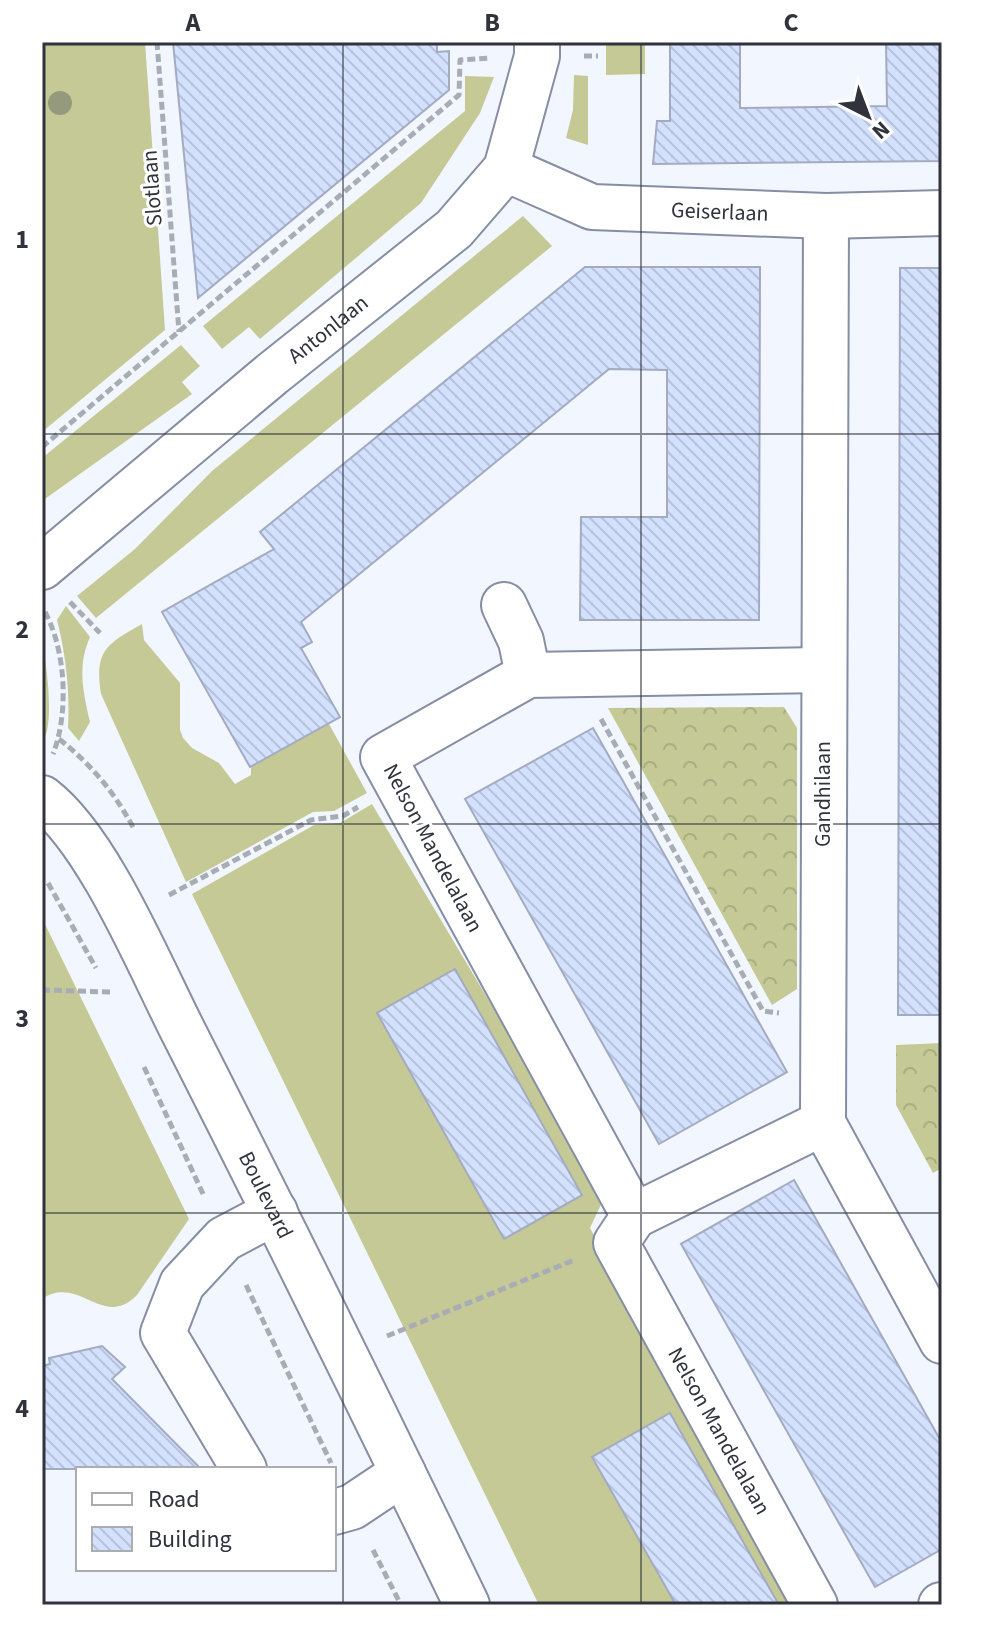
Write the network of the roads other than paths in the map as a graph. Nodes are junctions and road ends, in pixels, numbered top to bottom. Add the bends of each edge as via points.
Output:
1 (537, 49) edge
2 (506, 169) junction
3 (942, 213) edge
4 (826, 216) junction
5 (42, 567) edge
6 (504, 605) dead end
7 (822, 670) junction
8 (528, 675) junction
9 (42, 798) edge
10 (823, 1123) junction
11 (275, 1212) junction
12 (625, 1230) junction
13 (942, 1341) edge
14 (243, 1467) edge
15 (403, 1473) junction
16 (336, 1511) edge
17 (467, 1605) edge
18 (815, 1605) edge

1 - 2 street, Antonlaan
2 - 4 street, Geiserlaan via 592,207
2 - 5 street, Antonlaan via 454,229
3 - 4 street, Geiserlaan
4 - 7 street, Gandhilaan
6 - 8 street via 521,641
7 - 8 street, Nelson Mandelalaan
7 - 10 street, Gandhilaan
8 - 12 street, Nelson Mandelalaan via 383,757
9 - 11 street, Boulevard via 63,813 112,892
10 - 12 street
10 - 13 street, Gandhilaan
11 - 14 street via 224,1239 182,1284 163,1333
11 - 15 street, Boulevard
12 - 18 street, Nelson Mandelalaan
15 - 16 street via 352,1507
15 - 17 street, Boulevard

